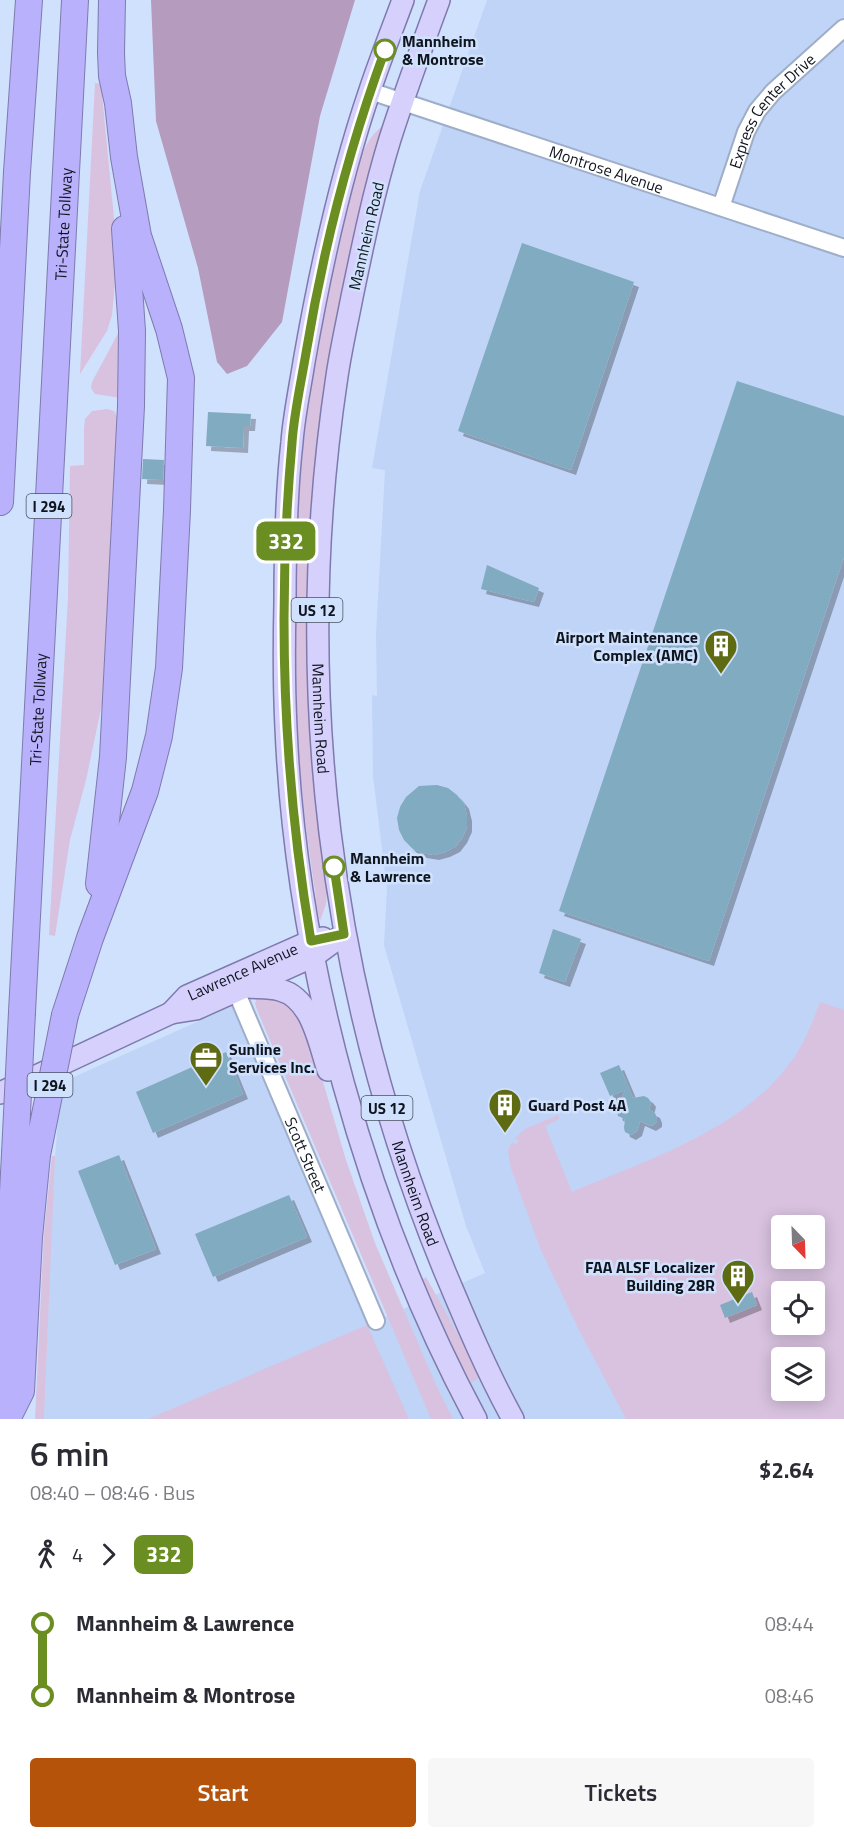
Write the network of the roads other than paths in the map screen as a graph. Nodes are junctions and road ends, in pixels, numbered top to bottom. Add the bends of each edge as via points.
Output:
1 (24, 0) edge
2 (29, 0) edge
3 (75, 0) edge
4 (112, 0) edge
5 (403, 0) edge
6 (439, 0) edge
7 (844, 28) edge
8 (27, 33) junction
9 (112, 76) junction
10 (370, 91) junction
11 (403, 103) junction
12 (721, 207) junction
13 (844, 248) edge
14 (0, 502) edge
15 (344, 934) junction
16 (90, 938) junction
17 (313, 948) junction
18 (240, 989) junction
19 (171, 1013) junction
20 (0, 1093) edge
21 (354, 1119) junction
22 (26, 1155) junction
23 (418, 1295) junction
24 (376, 1321) dead end
25 (1, 1419) edge
26 (7, 1419) edge
27 (461, 1419) edge
28 (476, 1419) edge
29 (513, 1419) edge

1 - 8 highway
2 - 8 highway
3 - 22 highway, Tri-State Tollway / I 294, bridge via 22,1012
4 - 9 highway, I 294
5 - 10 main road, Mannheim Road / US 12
6 - 11 main road, Mannheim Road / US 12
7 - 12 street, Express Center Drive via 757,111
8 - 14 highway
9 - 16 highway, I 294 via 110,102 128,260 131,389 113,757
9 - 16 highway, I 294 via 138,236 169,329 181,386 169,668 159,736 145,791
10 - 11 street, Montrose Avenue
10 - 17 main road, Mannheim Road / US 12 via 326,247 292,441 285,550 286,729 296,842
11 - 12 street, Montrose Avenue
11 - 15 main road, Mannheim Road / US 12 via 371,208 354,287 337,373 323,499 317,595 320,732
12 - 13 street, Montrose Avenue
15 - 17 main road, Lawrence Avenue
15 - 29 main road, Mannheim Road / US 12 via 382,1094 413,1189 461,1310
16 - 22 highway, I 294, bridge
17 - 18 main road, Lawrence Avenue
17 - 19 main road, Lawrence Avenue via 187,996
17 - 21 main road, Mannheim Road / US 12
18 - 19 main road, Lawrence Avenue via 196,1009
18 - 21 main road via 281,990 295,997 311,1021 329,1075
18 - 24 street, Scott Street
19 - 20 main road, Lawrence Avenue
21 - 23 main road, Mannheim Road / US 12 via 378,1195
22 - 25 highway, Tri-State Tollway / I 294
22 - 26 highway, I 294 via 29,1238 21,1391
23 - 27 main road via 419,1329
23 - 28 main road, Mannheim Road / US 12

